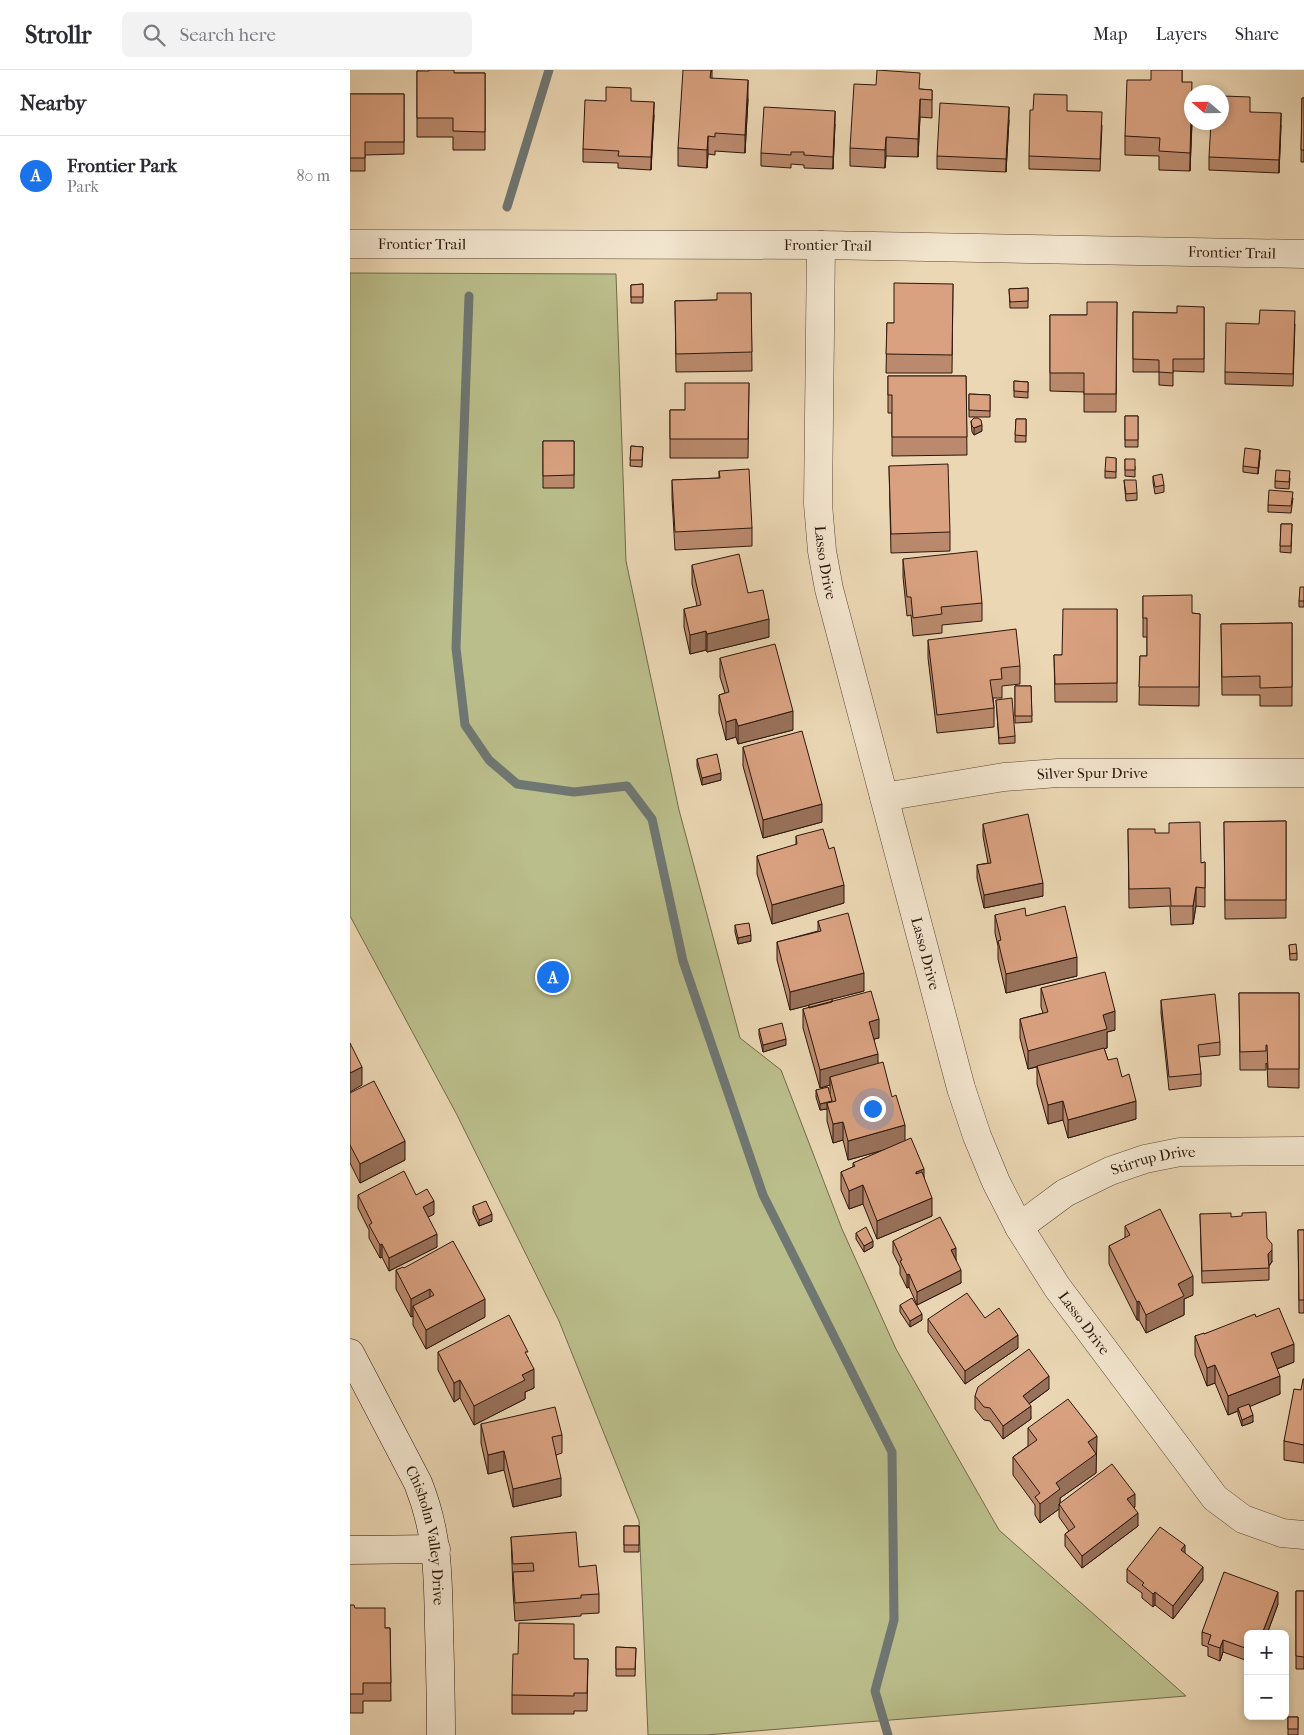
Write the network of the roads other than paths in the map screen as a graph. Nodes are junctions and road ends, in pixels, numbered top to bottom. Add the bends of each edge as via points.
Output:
1 (350, 244) edge
2 (821, 245) junction
3 (1304, 254) edge
4 (1304, 773) edge
5 (884, 797) junction
6 (1304, 1152) edge
7 (1019, 1227) junction
8 (350, 1353) edge
9 (1304, 1535) edge
10 (436, 1549) junction
11 (350, 1550) edge
12 (441, 1735) edge

1 - 2 street, Frontier Trail
2 - 3 street, Frontier Trail
2 - 5 street, Lasso Drive via 818,504 822,551
4 - 5 street, Silver Spur Drive via 1058,773 1004,777
5 - 7 street, Lasso Drive via 961,1088 996,1182
6 - 7 street, Stirrup Drive via 1180,1152 1145,1159 1110,1170 1065,1193
7 - 9 street, Lasso Drive via 1058,1287 1214,1498 1243,1519 1282,1533
8 - 10 street, Chisholm Valley Drive via 418,1483 427,1505
10 - 11 street
10 - 12 street, Chisholm Valley Drive

